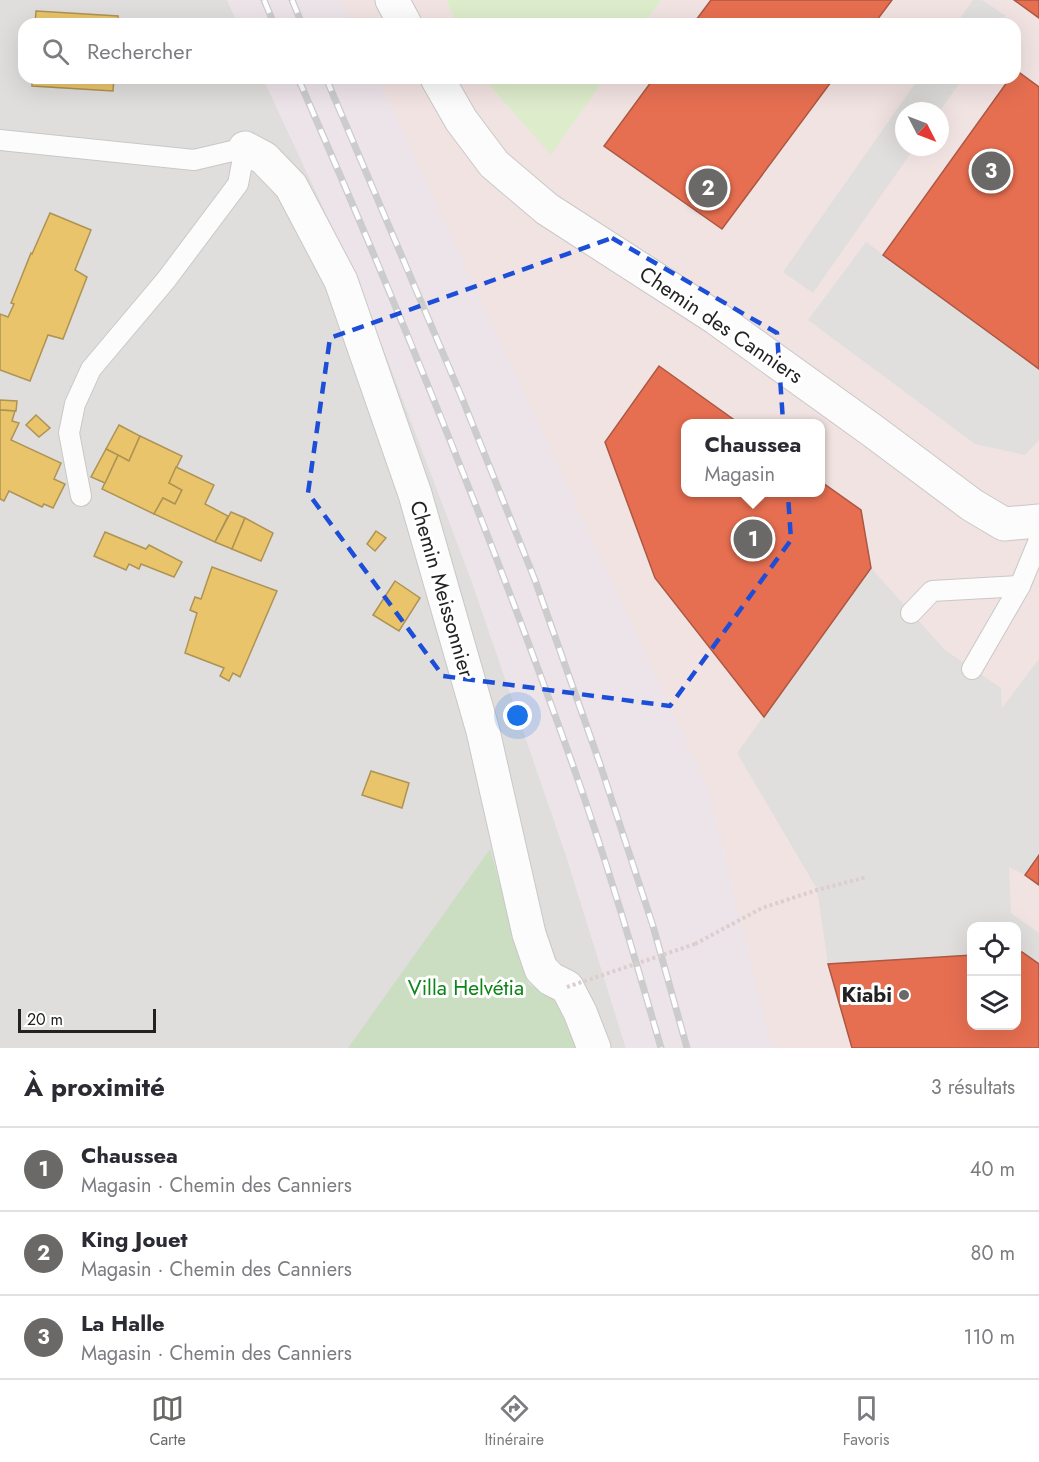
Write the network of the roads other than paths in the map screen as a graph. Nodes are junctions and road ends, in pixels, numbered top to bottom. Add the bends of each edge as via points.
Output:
1 (392, 0) edge
2 (402, 18) edge
3 (441, 84) edge
4 (0, 140) edge
5 (245, 148) junction
6 (81, 496) dead end
7 (1039, 521) edge
8 (1039, 540) edge
9 (1020, 586) junction
10 (911, 613) dead end
11 (972, 669) dead end
12 (594, 1048) edge

1 - 2 street
3 - 7 street, Chemin des Canniers via 494,164 547,209 716,318 972,505 1004,524
4 - 5 lane via 194,160
5 - 6 lane via 238,184 166,280 91,369 75,404 69,433
5 - 12 street, Chemin Meissonnier via 264,158 291,186 341,281 425,528 483,731 529,934 541,969 567,987
8 - 9 lane
9 - 10 lane via 932,591
9 - 11 lane

